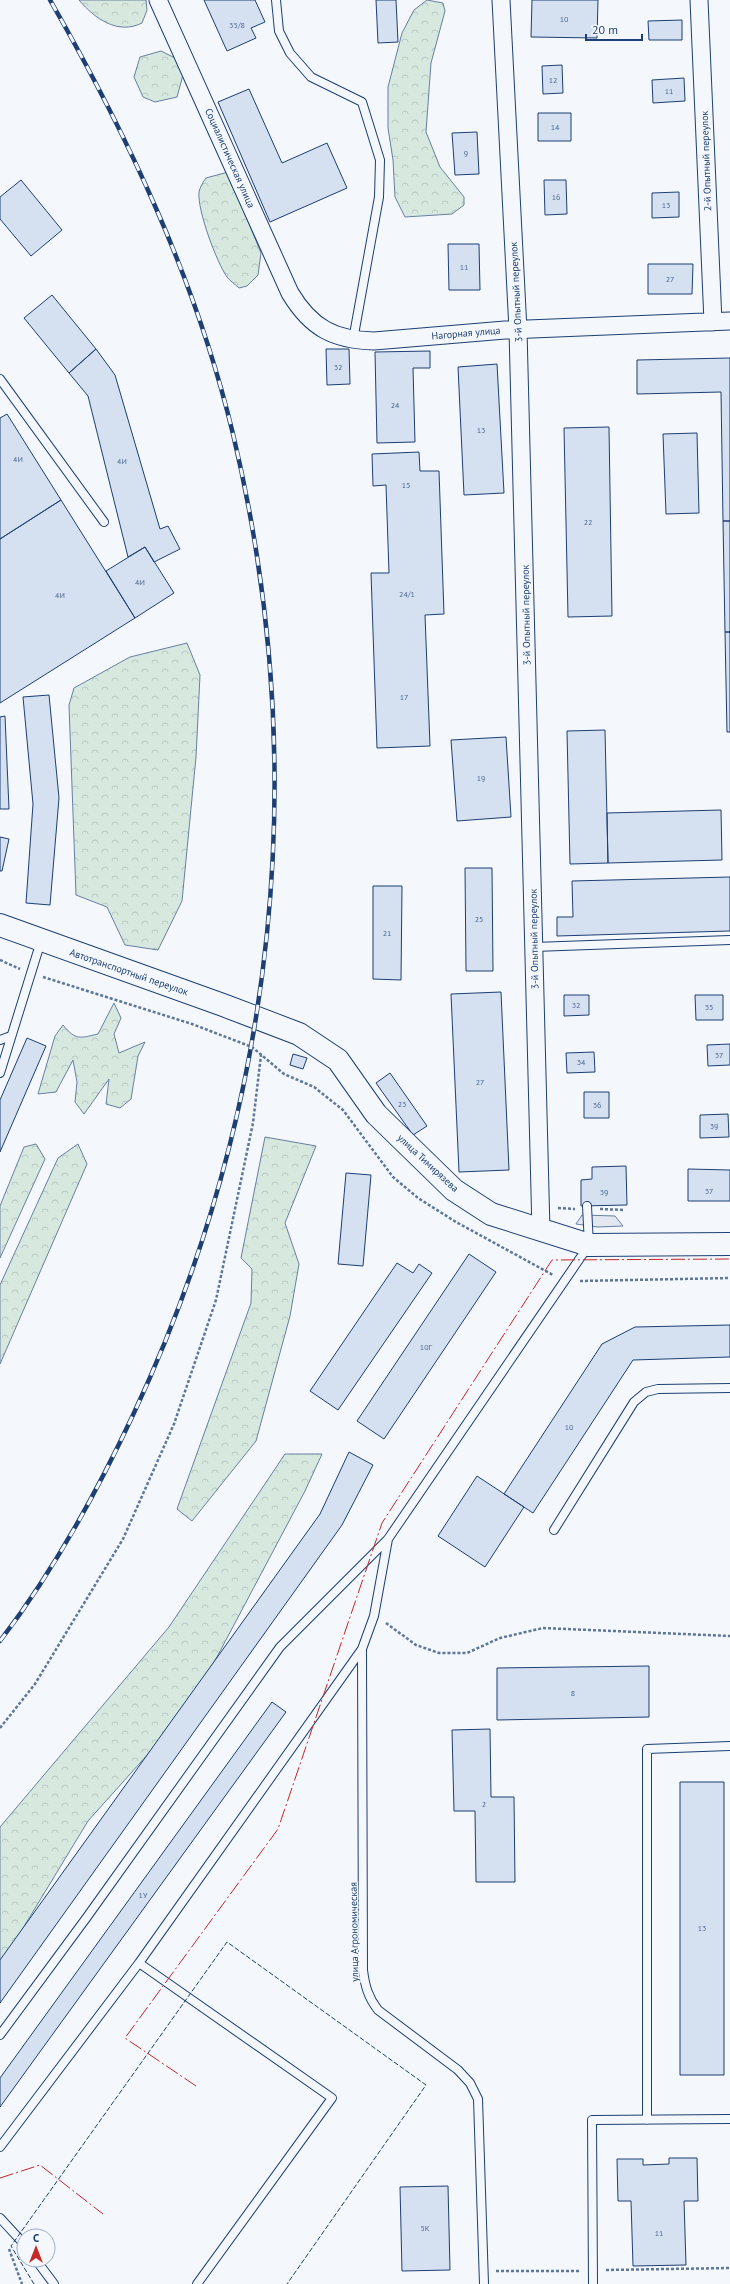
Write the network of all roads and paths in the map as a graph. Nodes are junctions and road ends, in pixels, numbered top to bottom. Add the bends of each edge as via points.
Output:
1 (158, 0) edge
2 (276, 0) edge
3 (502, 0) edge
4 (699, 0) edge
5 (305, 315) joint
6 (730, 321) edge
7 (713, 322) junction
8 (518, 330) junction
9 (353, 340) junction
10 (0, 380) edge
11 (104, 522) dead end
12 (0, 926) edge
13 (730, 940) edge
14 (40, 941) junction
15 (534, 947) junction
16 (0, 960) edge
17 (30, 973) junction
18 (257, 1018) joint
19 (192, 1024) dead end
20 (11, 1036) junction
21 (0, 1040) edge
22 (261, 1054) dead end
23 (0, 1074) edge
24 (587, 1206) dead end
25 (541, 1231) junction
26 (730, 1244) edge
27 (588, 1245) junction
28 (730, 1388) edge
29 (554, 1530) dead end
30 (388, 1539) junction
31 (374, 1616) junction
32 (730, 1636) edge
33 (362, 1649) junction
34 (0, 1728) edge
35 (730, 1746) edge
36 (139, 1963) junction
37 (0, 2035) edge
38 (730, 2119) edge
39 (647, 2120) junction
40 (0, 2147) edge
41 (0, 2218) edge
42 (13, 2231) junction
43 (16, 2235) edge
44 (42, 2268) edge
45 (22, 2284) edge
46 (54, 2284) edge
47 (197, 2284) edge
48 (484, 2284) edge
49 (593, 2284) edge

1 - 5 street, Социалистическая улица via 290,293
2 - 9 lane via 279,31 290,53 311,78 362,102 380,160 380,197
3 - 8 street, 3-й Опытный переулок
4 - 7 street, 2-й Опытный переулок
5 - 9 street, Нагорная улица via 332,334
6 - 7 street, Нагорная улица
7 - 8 street, Нагорная улица
8 - 9 street, Нагорная улица via 374,341
8 - 15 street, 3-й Опытный переулок
10 - 11 lane
12 - 14 main road, Автотранспортный переулок
13 - 15 lane
14 - 17 lane
14 - 18 main road, Автотранспортный переулок
15 - 25 street, 3-й Опытный переулок
16 - 17 path
17 - 19 path
17 - 20 lane
18 - 25 main road, улица Тимирязева via 298,1034 338,1060 376,1114 454,1190 491,1214
20 - 21 lane
20 - 23 lane
22 - 34 path via 253,1123 216,1300 174,1424 123,1539 35,1684
24 - 27 lane
25 - 27 main road, улица Тимирязева
26 - 27 main road, улица Тимирязева
27 - 30 lane
28 - 29 lane via 658,1389 646,1392 634,1402
30 - 31 lane
30 - 37 lane via 280,1647
31 - 32 path via 416,1645 439,1653 467,1652 500,1638 543,1628
31 - 33 lane
33 - 36 lane
33 - 48 lane, улица Агрономическая via 363,1962 366,1988 370,2000 378,2010 458,2070 470,2083 478,2099
35 - 39 lane via 647,1749
36 - 40 lane
36 - 47 lane via 332,2098
38 - 39 lane
39 - 49 lane via 592,2120
41 - 42 lane
42 - 43 lane
42 - 45 path via 8,2243 10,2256
44 - 46 lane

